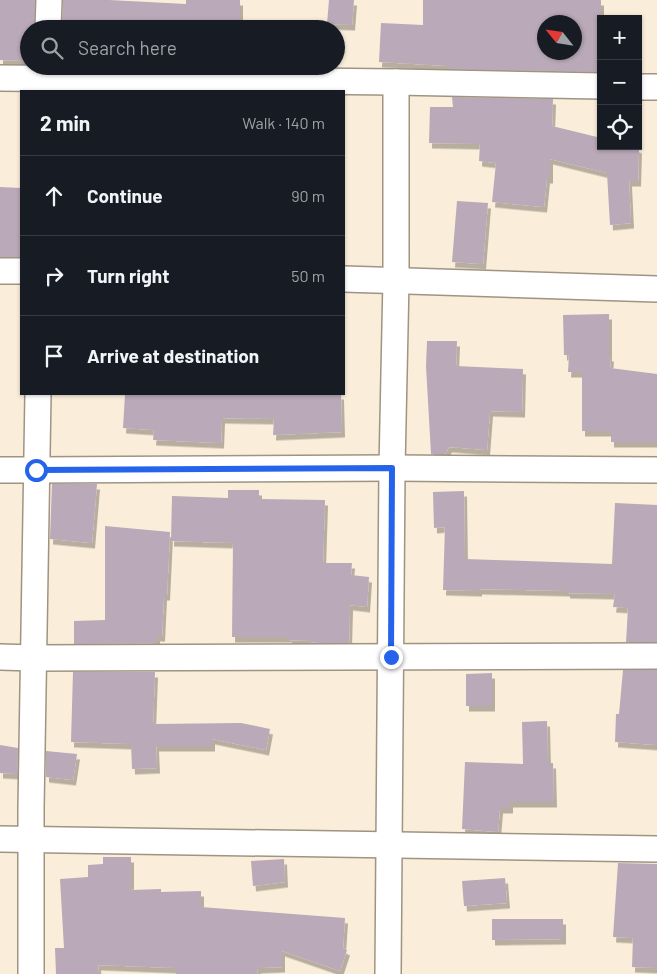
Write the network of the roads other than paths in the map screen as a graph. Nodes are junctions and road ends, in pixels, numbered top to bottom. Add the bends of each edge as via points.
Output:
1 (49, 0) edge
2 (48, 20) edge
3 (0, 78) edge
4 (47, 79) edge
5 (396, 82) junction
6 (597, 86) edge
7 (642, 87) edge
8 (657, 87) edge
9 (0, 271) edge
10 (20, 271) edge
11 (345, 279) edge
12 (396, 280) junction
13 (657, 289) edge
14 (38, 395) edge
15 (392, 468) junction
16 (0, 470) edge
17 (36, 470) junction
18 (657, 470) edge
19 (657, 656) edge
20 (0, 657) edge
21 (391, 657) junction
22 (34, 658) junction
23 (0, 838) edge
24 (31, 839) junction
25 (389, 844) junction
26 (657, 850) edge
27 (31, 974) edge
28 (388, 974) edge

1 - 2 street
3 - 4 street
4 - 5 street
5 - 6 street
5 - 12 street
7 - 8 street
9 - 10 street
11 - 12 street
12 - 13 street
12 - 15 street
14 - 17 street
15 - 17 street
15 - 18 street
15 - 21 street
16 - 17 street
17 - 22 street
19 - 21 street
20 - 22 street
21 - 22 street
21 - 25 street
22 - 24 street
23 - 24 street
24 - 25 street
24 - 27 street
25 - 26 street
25 - 28 street

